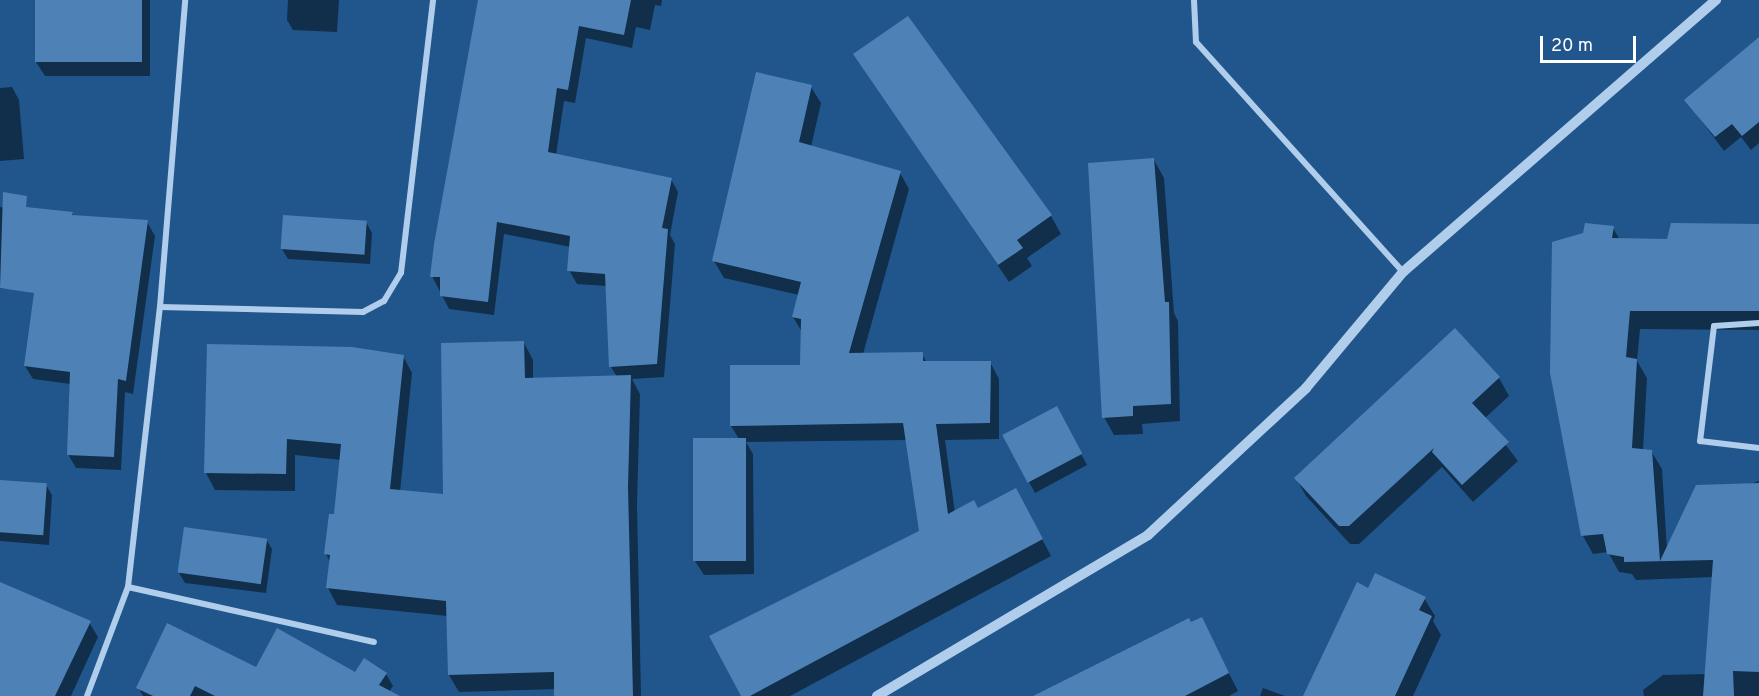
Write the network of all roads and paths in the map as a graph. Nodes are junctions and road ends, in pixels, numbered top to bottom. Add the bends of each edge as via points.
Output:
1 (185, 0) edge
2 (433, 0) edge
3 (1194, 0) edge
4 (1716, 0) edge
5 (1403, 272) junction
6 (160, 307) junction
7 (1759, 322) edge
8 (1759, 448) edge
9 (128, 587) junction
10 (374, 642) dead end
11 (87, 696) edge
12 (877, 696) edge

1 - 6 street
2 - 6 street via 401,273 384,301 363,312
3 - 5 street via 1196,42
4 - 5 street
5 - 12 street via 1306,388 1148,534
6 - 9 street
7 - 8 street via 1714,326 1700,441
9 - 10 street
9 - 11 street

